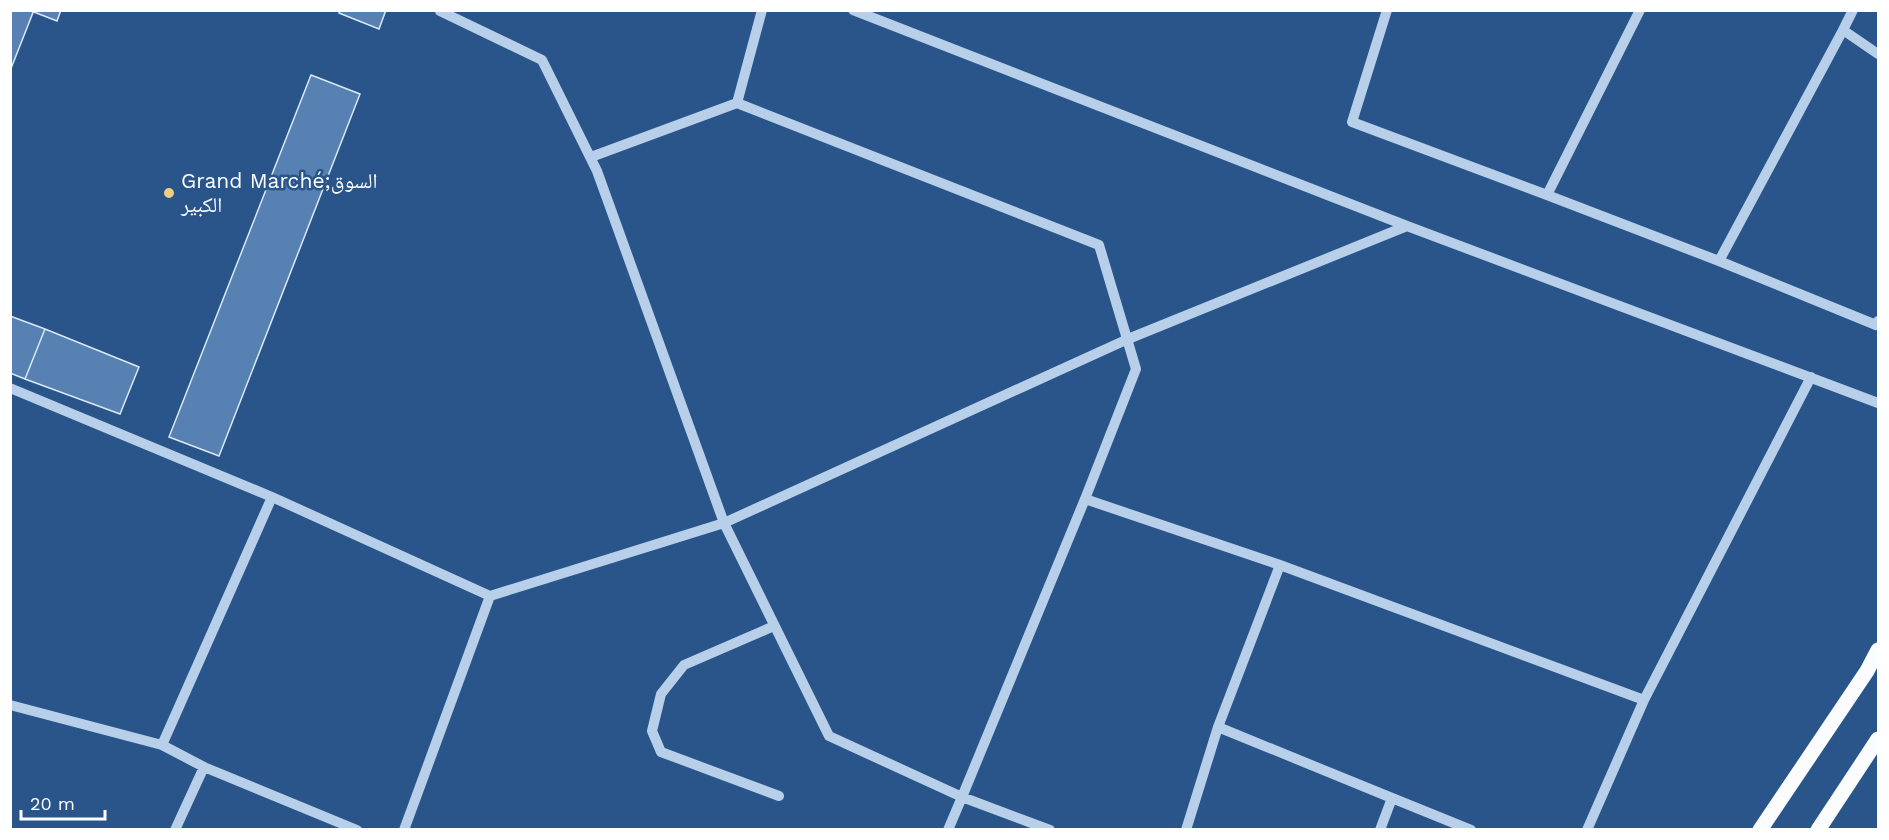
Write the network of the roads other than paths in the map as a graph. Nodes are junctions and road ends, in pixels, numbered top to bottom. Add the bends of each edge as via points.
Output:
1 (762, 10) edge
2 (853, 10) edge
3 (1387, 10) edge
4 (1640, 10) edge
5 (1853, 10) edge
6 (440, 11) edge
7 (1843, 30) junction
8 (1878, 54) edge
9 (737, 103) junction
10 (591, 157) junction
11 (1547, 195) junction
12 (1407, 226) junction
13 (1719, 261) junction
14 (1878, 321) edge
15 (1128, 339) junction
16 (1811, 377) junction
17 (10, 388) edge
18 (1878, 404) edge
19 (272, 497) junction
20 (1085, 499) junction
21 (724, 523) junction
22 (1280, 565) junction
23 (490, 596) junction
24 (774, 626) junction
25 (1878, 650) edge
26 (1873, 674) edge
27 (1644, 700) junction
28 (10, 705) edge
29 (1218, 727) junction
30 (1878, 739) edge
31 (162, 745) junction
32 (204, 767) junction
33 (779, 796) dead end
34 (962, 797) junction
35 (1392, 798) junction
36 (175, 830) edge
37 (357, 830) edge
38 (404, 830) edge
39 (948, 830) edge
40 (1050, 830) edge
41 (1186, 830) edge
42 (1380, 830) edge
43 (1471, 830) edge
44 (1587, 830) edge
45 (1761, 830) edge
46 (1818, 830) edge

1 - 9 street
2 - 12 street
3 - 11 street via 1352,122
4 - 11 street
5 - 7 street
6 - 10 street via 542,60
7 - 8 street
7 - 13 street
9 - 10 street
9 - 15 street via 1099,245
10 - 21 street
11 - 13 street
12 - 15 street
12 - 16 street
13 - 14 street via 1876,325
15 - 20 street via 1136,369
15 - 21 street
16 - 18 street
16 - 27 street
17 - 19 street
19 - 23 street
19 - 31 street
20 - 22 street
20 - 34 street
21 - 23 street
21 - 24 street
22 - 27 street
22 - 29 street
23 - 38 street
24 - 33 street via 684,665 661,694 652,731 661,752
24 - 34 street via 829,736
25 - 26 main road
26 - 45 main road
27 - 44 street
28 - 31 street
29 - 35 street
29 - 41 street
30 - 46 main road
31 - 32 street
32 - 36 street
32 - 37 street
34 - 39 street
34 - 40 street
35 - 42 street
35 - 43 street

